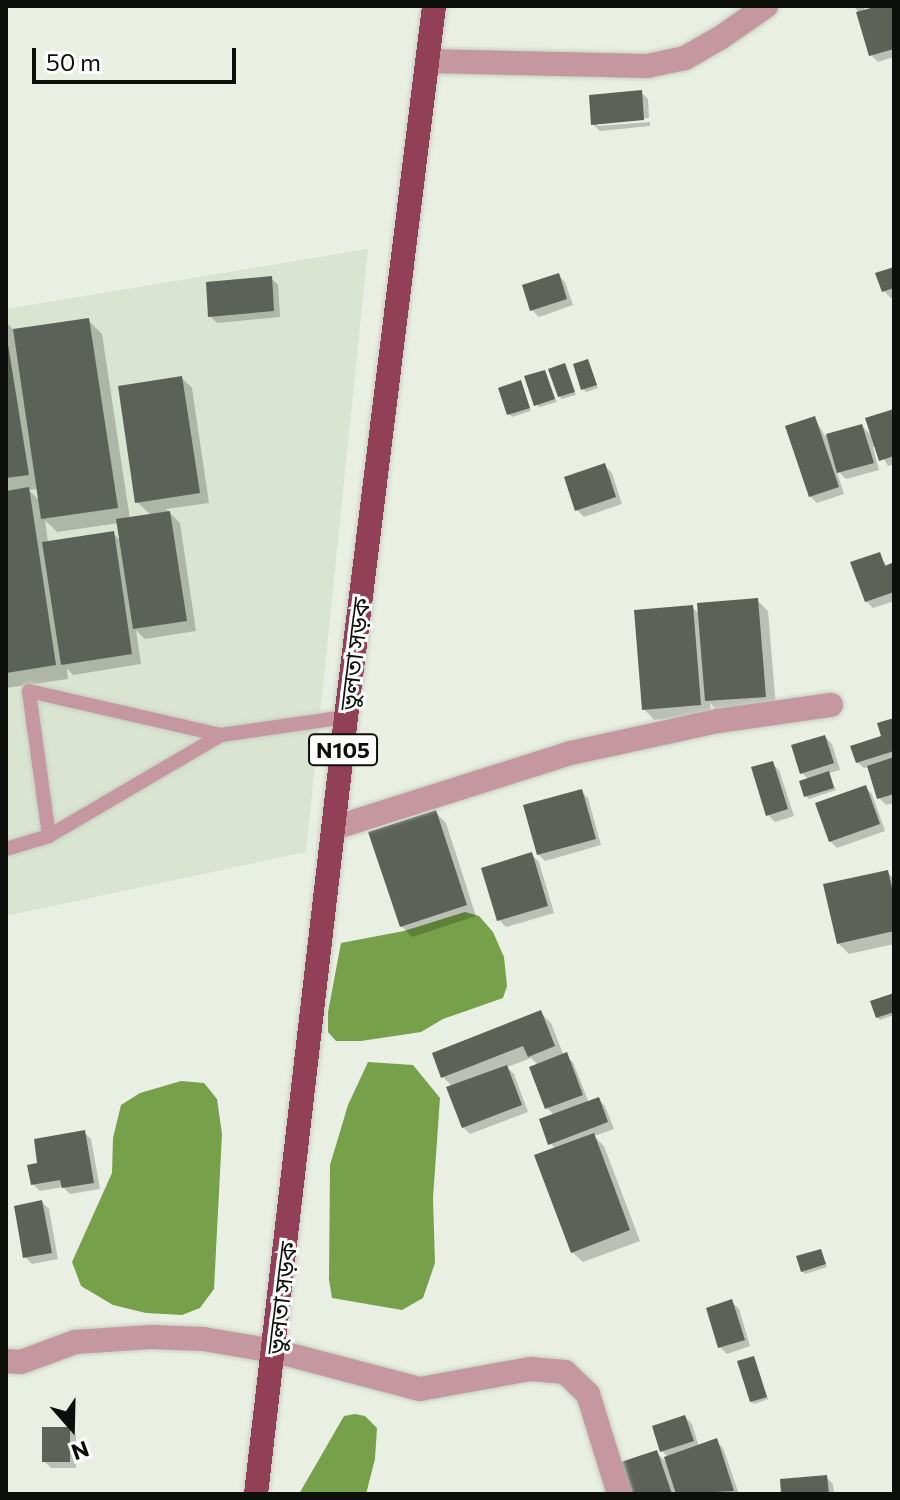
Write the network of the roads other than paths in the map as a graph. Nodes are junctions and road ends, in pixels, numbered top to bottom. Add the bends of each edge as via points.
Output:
1 (434, 6) edge
2 (766, 6) edge
3 (427, 61) junction
4 (831, 705) dead end
5 (346, 717) junction
6 (221, 735) junction
7 (334, 828) junction
8 (49, 836) junction
9 (6, 849) edge
10 (275, 1351) junction
11 (6, 1361) edge
12 (256, 1494) edge
13 (619, 1494) edge

1 - 3 highway, ভুলতা সড়ক / N105
2 - 3 street via 685,58 647,66
3 - 5 highway, ভুলতা সড়ক / N105
4 - 7 street via 718,721 584,749
5 - 6 lane
5 - 7 highway, ভুলতা সড়ক / N105
6 - 8 lane
6 - 8 lane via 29,691
7 - 10 highway, ভুলতা সড়ক / N105
8 - 9 lane
10 - 11 street via 151,1337 75,1342 21,1362
10 - 12 highway, ভুলতা সড়ক / N105
10 - 13 street via 420,1389 530,1369 565,1372 588,1394

